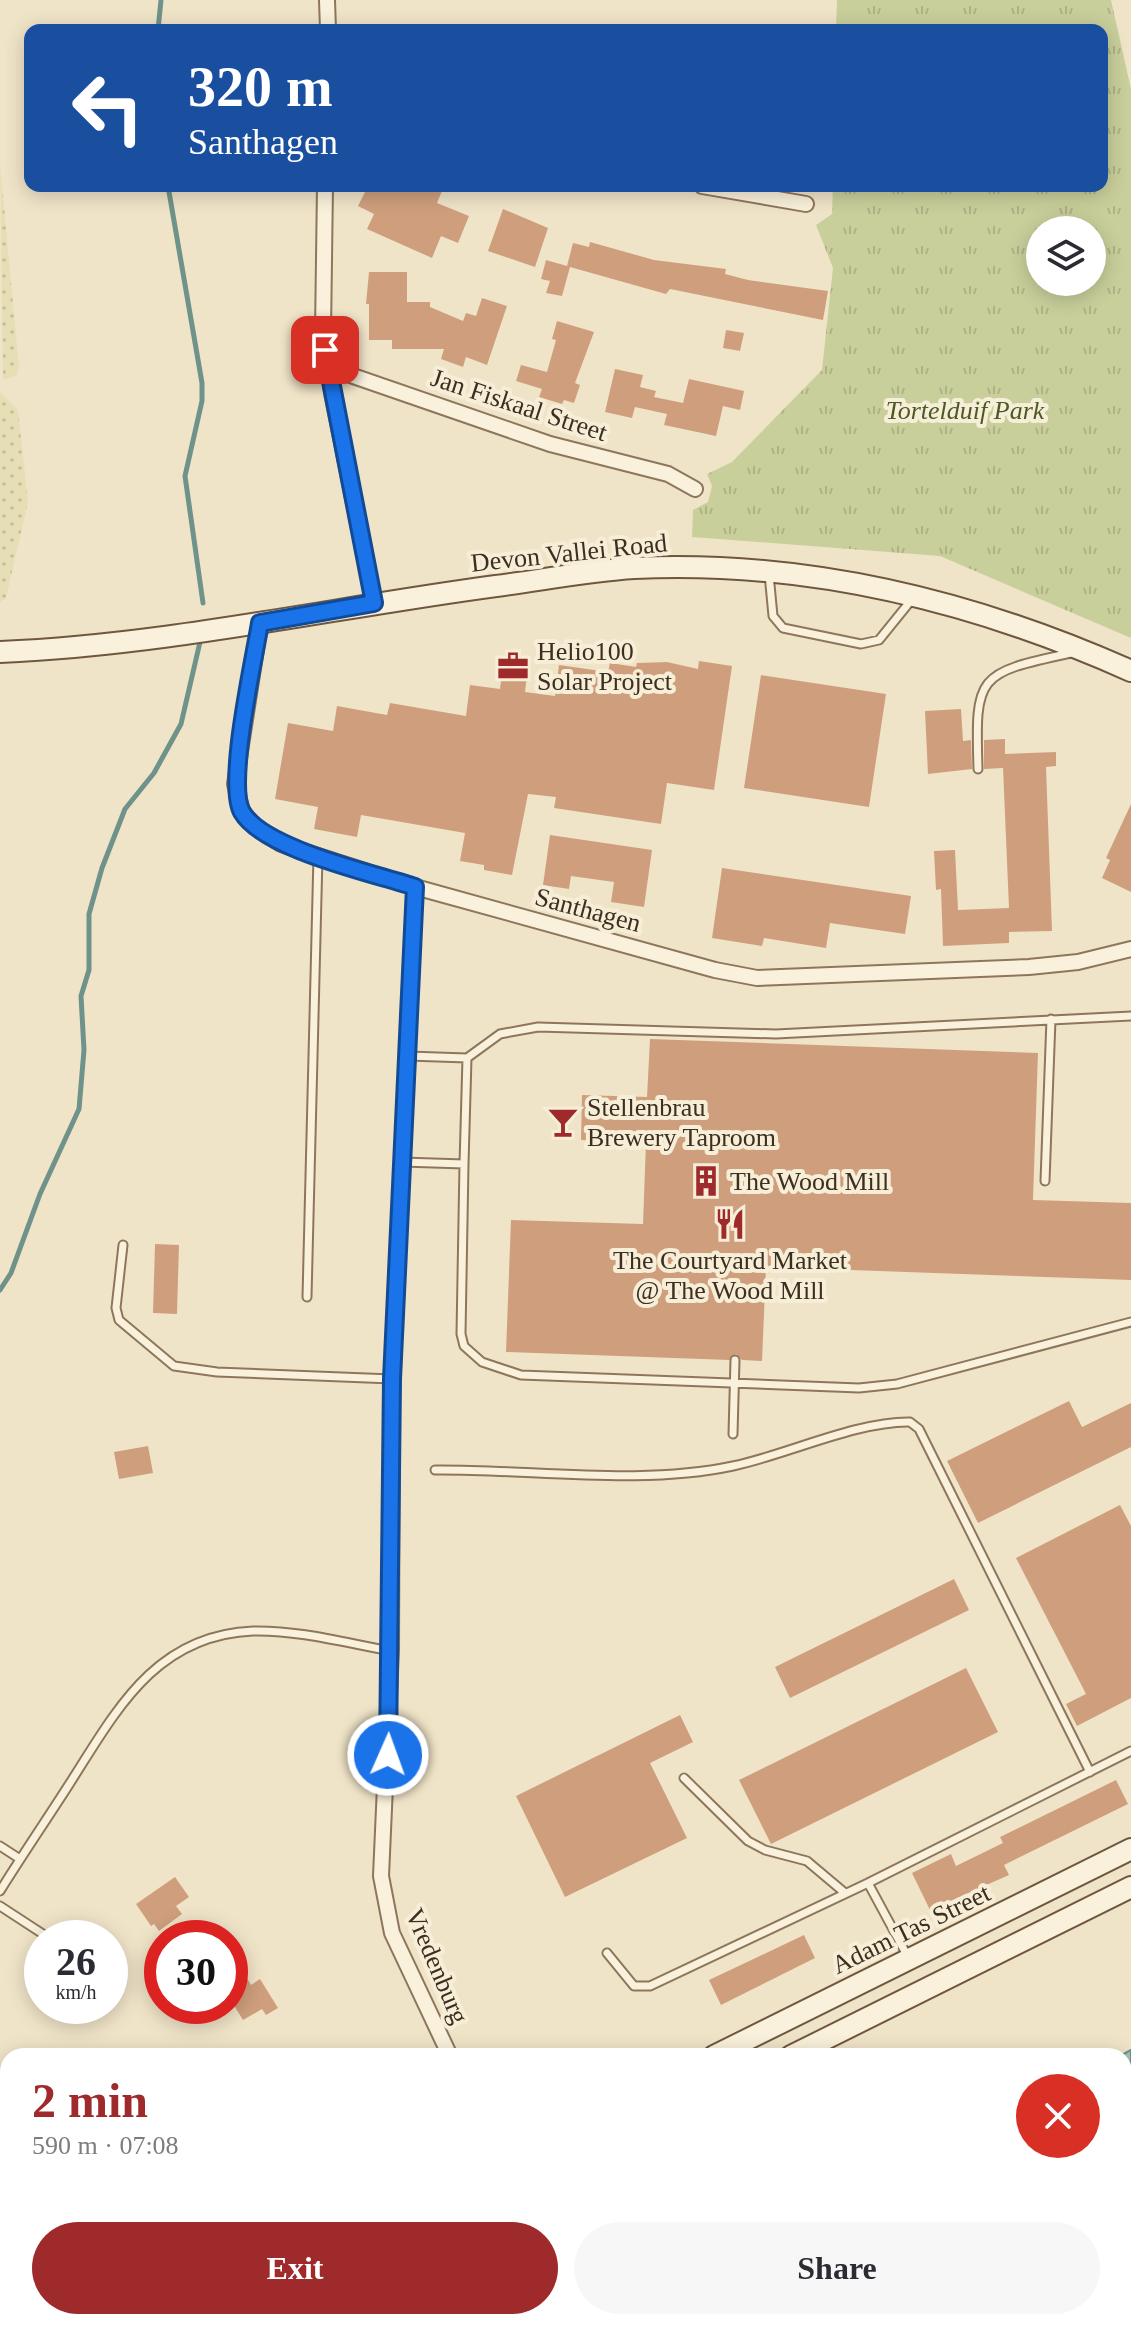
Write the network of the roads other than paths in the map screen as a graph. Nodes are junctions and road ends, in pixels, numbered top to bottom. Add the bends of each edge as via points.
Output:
1 (327, 0) edge
2 (328, 24) edge
3 (325, 192) edge
4 (737, 192) edge
5 (806, 204) dead end
6 (327, 367) junction
7 (695, 489) dead end
8 (769, 570) junction
9 (915, 596) junction
10 (374, 603) junction
11 (260, 623) junction
12 (1085, 650) junction
13 (0, 652) edge
14 (1131, 671) edge
15 (978, 769) dead end
16 (318, 856) junction
17 (415, 887) junction
18 (1131, 949) edge
19 (1131, 1016) edge
20 (1051, 1019) junction
21 (745, 1033) junction
22 (746, 1042) dead end
23 (406, 1055) junction
24 (467, 1058) junction
25 (400, 1161) junction
26 (464, 1164) junction
27 (1045, 1181) dead end
28 (123, 1245) dead end
29 (307, 1297) dead end
30 (1131, 1322) edge
31 (735, 1360) dead end
32 (392, 1379) junction
33 (734, 1384) junction
34 (733, 1434) dead end
35 (435, 1470) dead end
36 (391, 1651) junction
37 (1131, 1751) edge
38 (1090, 1772) junction
39 (684, 1778) dead end
40 (0, 1846) edge
41 (1131, 1849) edge
42 (20, 1859) junction
43 (868, 1883) junction
44 (1131, 1887) edge
45 (0, 1891) edge
46 (845, 1893) junction
47 (0, 1906) edge
48 (24, 1922) edge
49 (607, 1953) dead end
50 (909, 1959) junction
51 (446, 2048) edge
52 (730, 2048) edge
53 (807, 2048) edge

1 - 2 street
3 - 6 street
4 - 5 street
6 - 7 street, Jan Fiskaal Street via 550,444 668,474
6 - 10 street
8 - 9 street, Devon Vallei Road
8 - 9 lane via 773,616 791,633 868,644 885,634
8 - 10 street, Devon Vallei Road via 631,568
9 - 12 street, Devon Vallei Road via 1008,620
10 - 11 street, Devon Vallei Road
11 - 13 street, Devon Vallei Road
11 - 16 street, Santhagen via 237,799 249,821 272,840
12 - 14 street, Devon Vallei Road
12 - 15 lane via 1018,666 989,680 976,708
16 - 17 street, Santhagen
16 - 29 lane
17 - 18 street, Santhagen via 757,978 1029,967
17 - 23 street, Vredenburg
19 - 20 lane
20 - 21 lane
20 - 27 lane
21 - 22 lane
21 - 24 lane via 516,1028
23 - 24 lane
23 - 25 street, Vredenburg
24 - 26 lane
25 - 26 lane
25 - 32 street, Vredenburg
26 - 33 lane via 458,1319 470,1353 489,1366 521,1375
28 - 32 lane via 119,1320 174,1366
30 - 33 lane via 887,1386
31 - 33 lane
32 - 36 street, Vredenburg
33 - 34 lane
35 - 38 lane via 639,1475 720,1468 910,1422 919,1429
36 - 42 lane via 296,1633 251,1631 205,1640 170,1657 132,1689 105,1724
36 - 51 street, Vredenburg via 381,1876 392,1933
37 - 38 lane
38 - 43 lane
39 - 46 lane via 748,1841 807,1861
40 - 42 lane
41 - 50 street, Adam Tas Street
42 - 45 lane
43 - 46 lane
43 - 50 lane
44 - 53 street
46 - 49 lane via 650,1986 634,1986
47 - 48 lane
50 - 52 street, Adam Tas Street

